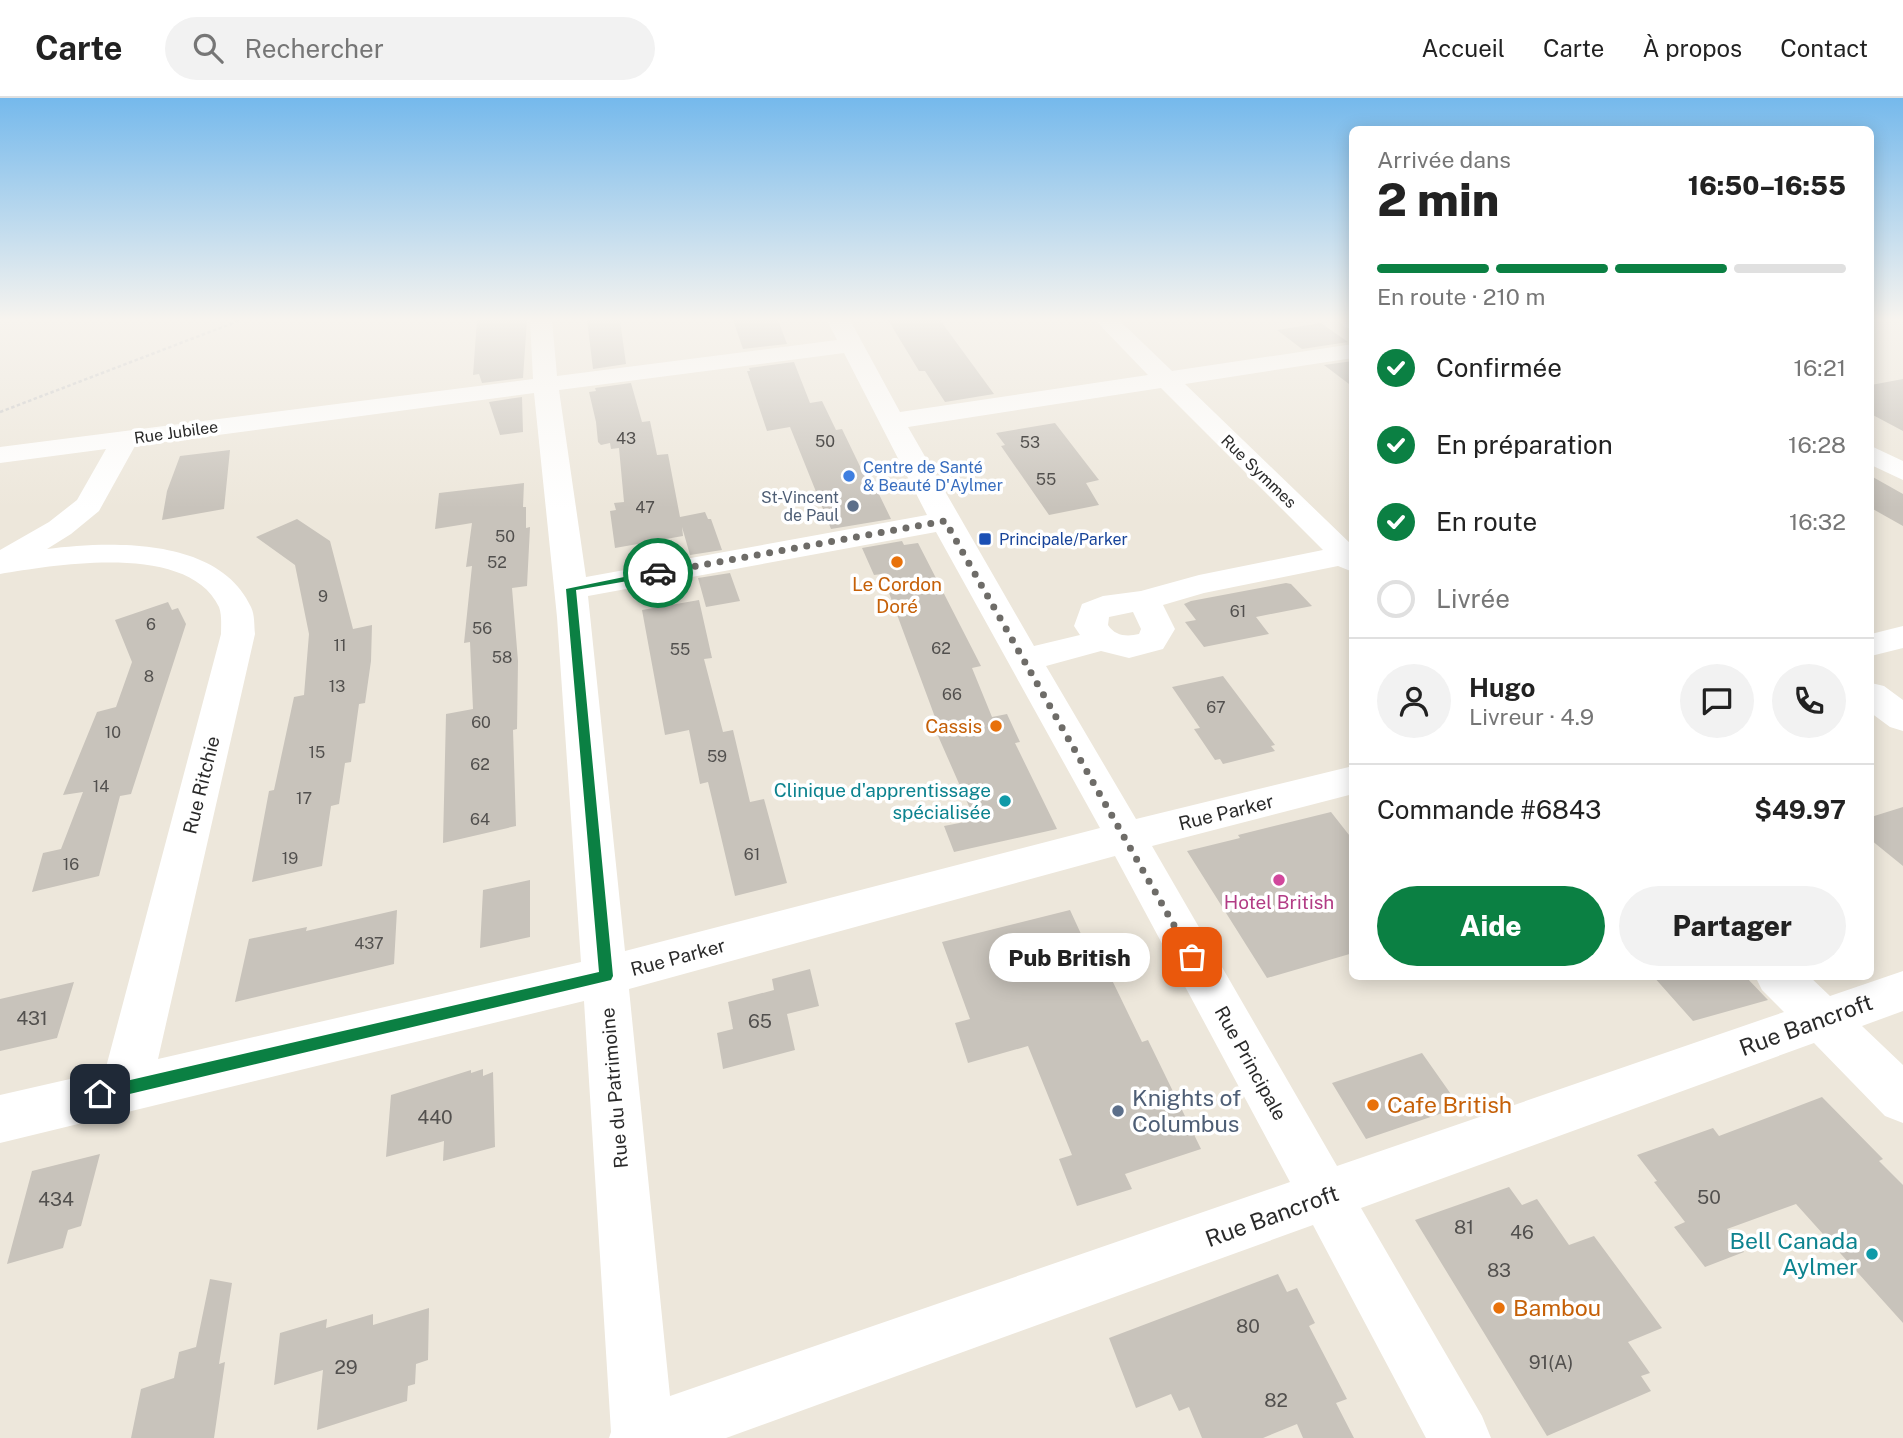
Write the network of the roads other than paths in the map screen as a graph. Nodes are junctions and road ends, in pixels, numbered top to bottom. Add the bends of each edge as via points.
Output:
1 (545, 383) joint
2 (873, 383) edge
3 (1141, 383) edge
4 (1168, 383) edge
5 (894, 421) junction
6 (125, 439) junction
7 (0, 455) edge
8 (1874, 456) edge
9 (1903, 472) edge
10 (89, 505) junction
11 (945, 521) junction
12 (124, 552) junction
13 (1349, 559) edge
14 (0, 564) edge
15 (571, 589) junction
16 (1903, 637) edge
17 (1874, 644) edge
18 (1025, 660) junction
19 (1874, 697) edge
20 (1903, 718) edge
21 (1349, 781) edge
22 (1126, 837) junction
23 (606, 976) junction
24 (1783, 980) edge
25 (1903, 990) edge
26 (1823, 1020) junction
27 (125, 1088) junction
28 (1903, 1099) edge
29 (0, 1119) edge
30 (1325, 1196) junction
31 (642, 1438) edge
32 (1460, 1438) edge

1 - 6 street, Rue Jubilee
1 - 15 street, Rue du Patrimoine
2 - 5 street, Rue Principale
3 - 5 street
4 - 13 street, Rue Symmes
5 - 11 street, Rue Principale
6 - 7 street, Rue Jubilee
6 - 10 street
8 - 9 street
10 - 12 street via 105,533
10 - 14 street
11 - 15 street
11 - 18 street, Rue Principale
12 - 14 street, Rue Ritchie
12 - 27 street, Rue Ritchie via 161,557 201,572 236,608 237,634
13 - 18 street via 1199,585 1142,601 1158,629 1151,641 1129,647 1101,640
15 - 23 street, Rue du Patrimoine
16 - 17 street
18 - 22 street, Rue Principale
19 - 20 street
21 - 22 street, Rue Parker
22 - 23 street, Rue Parker
22 - 30 street, Rue Principale
23 - 27 street, Rue Parker
23 - 31 street, Rue du Patrimoine
24 - 26 street
25 - 26 street, Rue Bancroft
26 - 28 street
26 - 30 street, Rue Bancroft
27 - 29 street, Rue Parker
30 - 31 street, Rue Bancroft
30 - 32 street, Rue Principale

